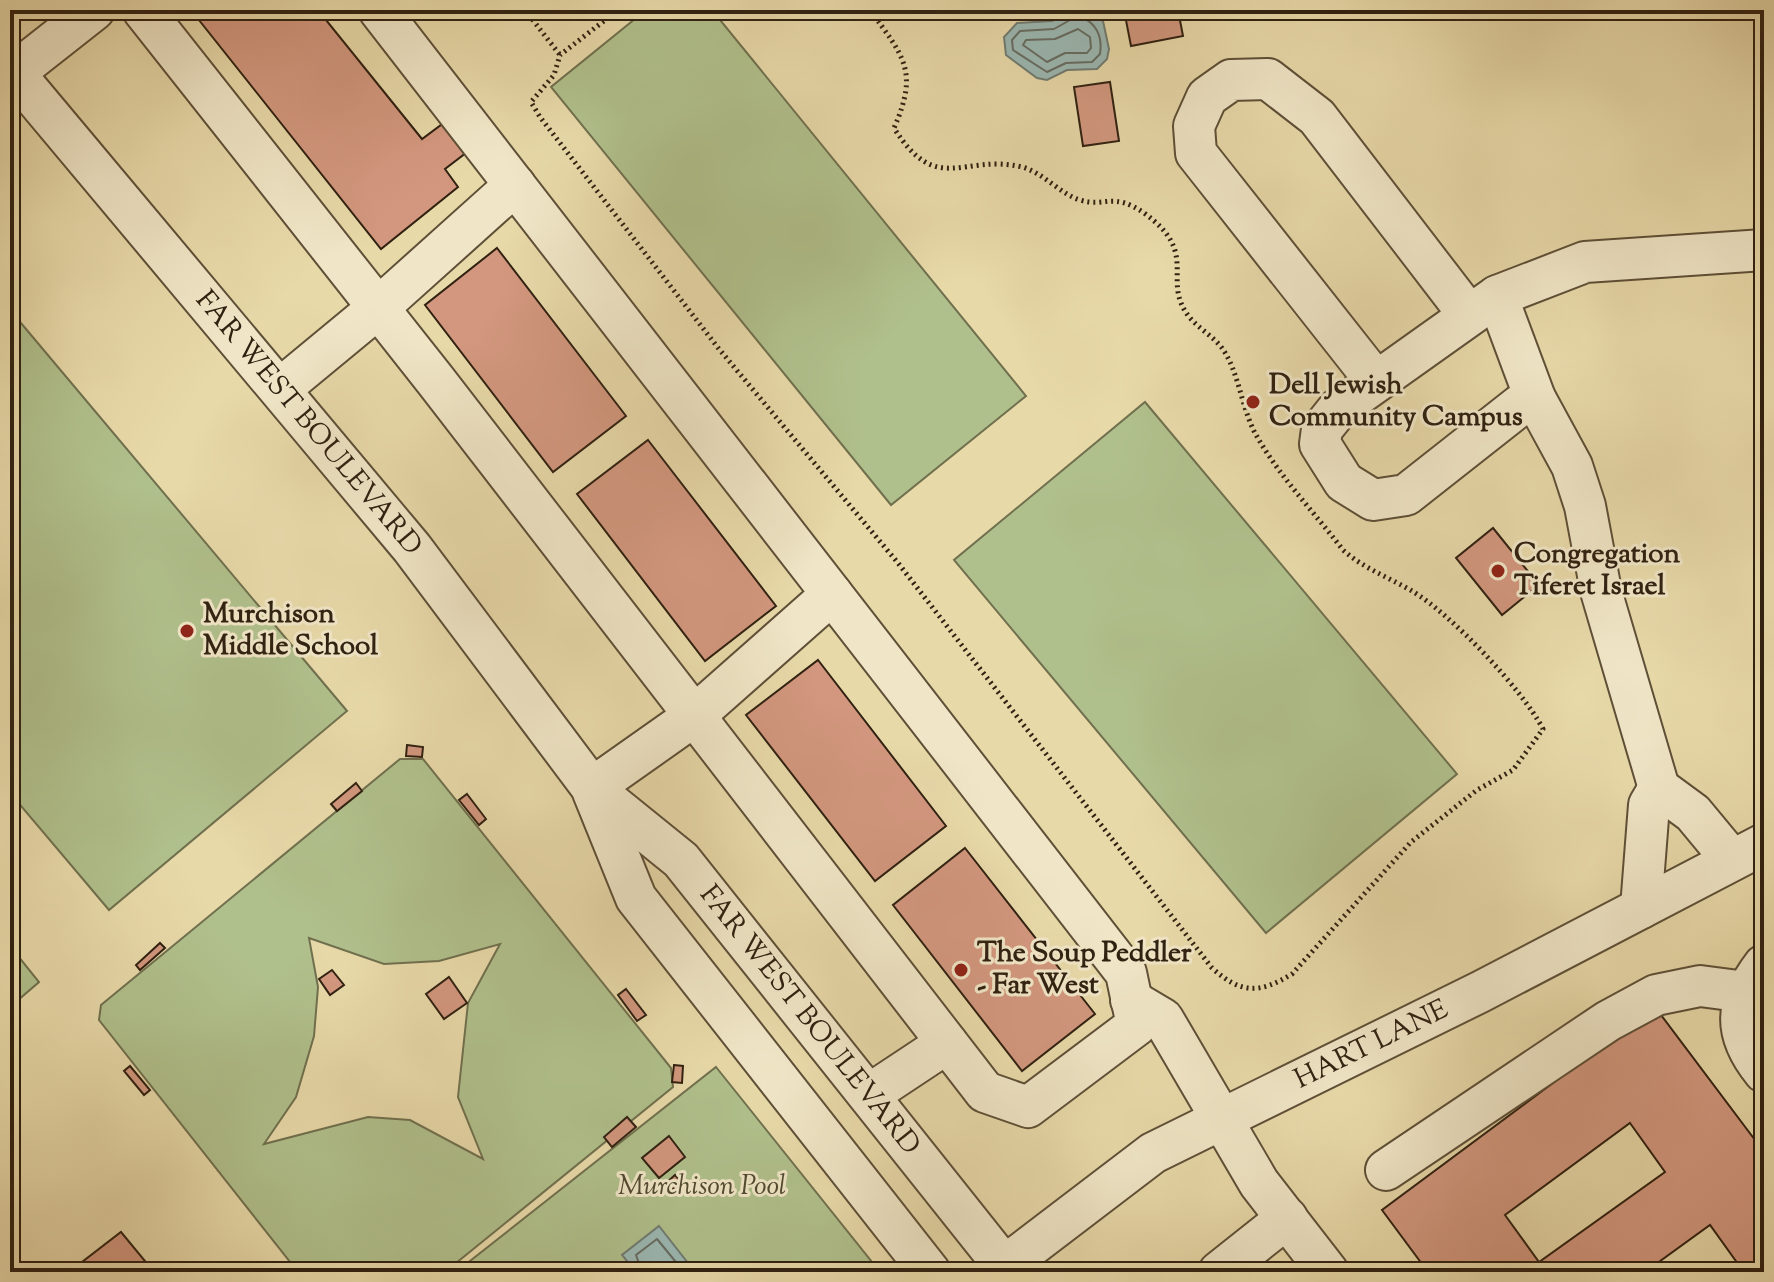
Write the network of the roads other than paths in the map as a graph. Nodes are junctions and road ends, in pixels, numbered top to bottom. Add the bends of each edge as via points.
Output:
1 (94, 10) edge
2 (143, 10) edge
3 (379, 10) edge
4 (12, 70) edge
5 (515, 185) junction
6 (1764, 250) edge
7 (1483, 306) junction
8 (378, 308) junction
9 (1375, 380) junction
10 (280, 389) junction
11 (1535, 398) junction
12 (832, 594) junction
13 (694, 716) junction
14 (592, 788) junction
15 (1659, 788) junction
16 (1748, 852) edge
17 (1641, 908) junction
18 (1755, 979) edge
19 (1131, 1000) junction
20 (947, 1043) junction
21 (1764, 1072) edge
22 (870, 1094) junction
23 (1220, 1120) junction
24 (1386, 1170) dead end
25 (1287, 1218) junction
26 (1004, 1270) edge
27 (930, 1272) edge
28 (1219, 1272) edge
29 (1328, 1272) edge

1 - 4 street
2 - 8 street
3 - 5 street
4 - 10 street, FAR WEST BOULEVARD
5 - 8 street
5 - 12 street
6 - 7 street via 1585,262
7 - 9 street
7 - 9 street via 1317,117 1268,79 1231,80 1207,97 1194,126 1196,153
7 - 11 street
8 - 10 street
8 - 13 street
9 - 11 street via 1338,409 1322,429 1320,444 1344,482 1373,500 1406,495
10 - 14 street, FAR WEST BOULEVARD via 412,548
11 - 15 street via 1572,466 1585,506 1601,591
12 - 13 street
12 - 19 street via 1126,973
13 - 14 street
13 - 20 street
14 - 22 street, FAR WEST BOULEVARD via 681,860
14 - 27 street, FAR WEST BOULEVARD via 636,898
15 - 16 street
15 - 17 street via 1649,805
16 - 17 street, HART LANE
17 - 23 street, HART LANE
18 - 21 street via 1740,1007 1741,1032
18 - 24 street via 1656,995 1608,1021
19 - 20 street via 1137,1025 1028,1107 985,1092
19 - 23 street via 1163,1019
20 - 22 street
22 - 26 street, FAR WEST BOULEVARD
23 - 25 street
23 - 26 street, HART LANE via 1153,1153
25 - 28 street
25 - 29 street

